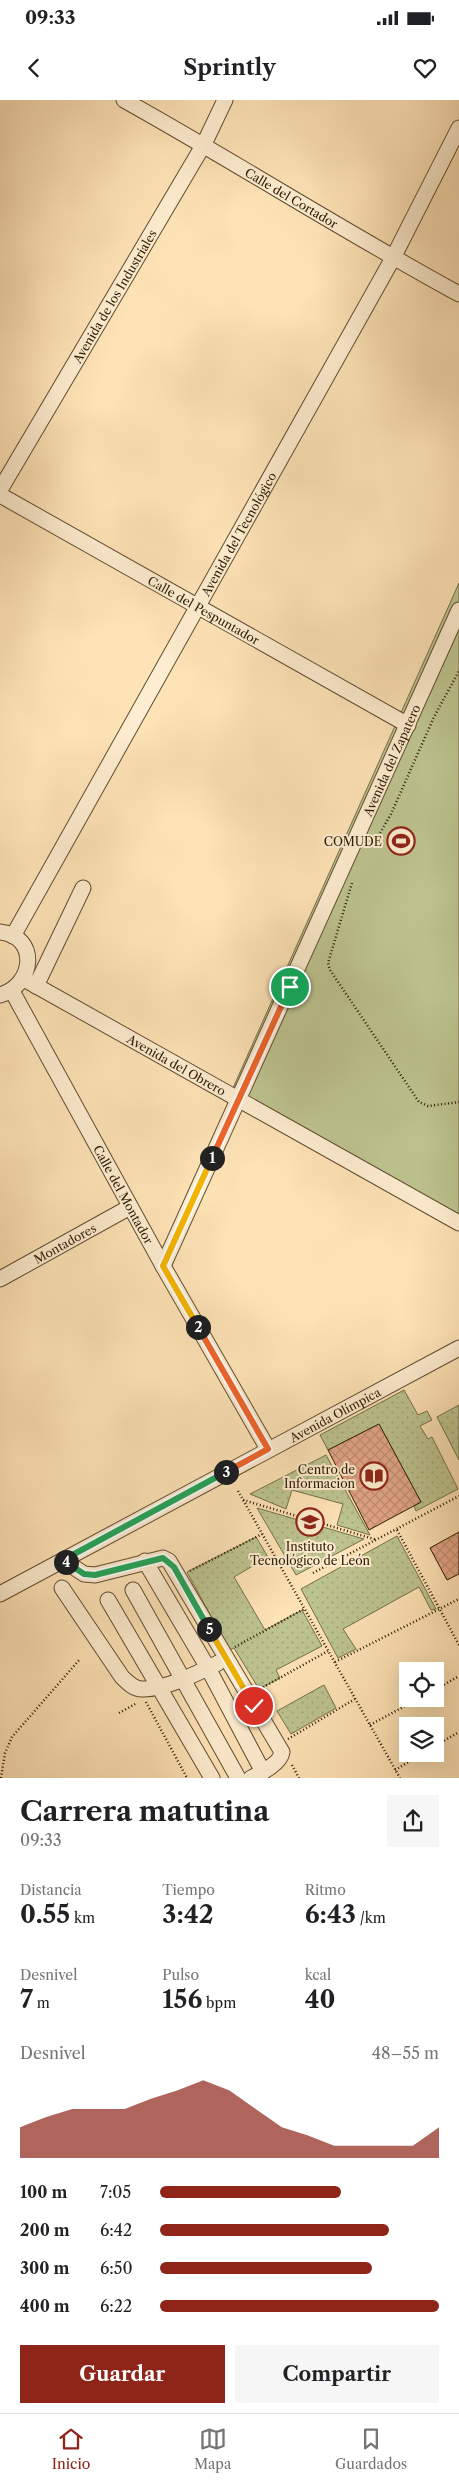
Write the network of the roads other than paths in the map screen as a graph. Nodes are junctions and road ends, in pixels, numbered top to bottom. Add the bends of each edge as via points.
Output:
1 (124, 100) edge
2 (219, 102) edge
3 (459, 128) edge
4 (204, 144) junction
5 (393, 258) junction
6 (459, 294) edge
7 (0, 490) edge
8 (0, 495) edge
9 (195, 607) junction
10 (459, 610) edge
11 (408, 725) junction
12 (83, 888) dead end
13 (6, 934) edge
14 (30, 983) junction
15 (6, 993) edge
16 (239, 1099) junction
17 (130, 1207) junction
18 (459, 1223) edge
19 (163, 1266) junction
20 (0, 1279) edge
21 (459, 1348) edge
22 (268, 1449) junction
23 (63, 1560) junction
24 (145, 1561) junction
25 (62, 1588) dead end
26 (133, 1590) dead end
27 (0, 1594) edge
28 (108, 1600) dead end
29 (227, 1655) junction
30 (208, 1668) junction
31 (183, 1678) junction
32 (158, 1687) junction
33 (257, 1775) edge
34 (212, 1778) edge
35 (238, 1778) edge

1 - 4 street, Calle del Cortador
2 - 4 street, Avenida de los Industriales
3 - 5 street, Avenida del Tecnológico
4 - 5 street, Calle del Cortador
4 - 7 street, Avenida de los Industriales
5 - 6 street, Calle del Cortador
5 - 9 street, Avenida del Tecnológico
8 - 9 street, Calle del Pespuntador
9 - 11 street, Calle del Pespuntador
9 - 13 street, Avenida del Tecnológico
10 - 11 street, Avenida del Zapatero
11 - 16 street, Avenida del Zapatero
12 - 14 street
13 - 14 street via 26,950
14 - 15 street
14 - 16 street, Avenida del Obrero
15 - 17 street, Calle del Montador
16 - 18 street, Avenida del Obrero
16 - 19 street, Avenida del Zapatero
17 - 19 street, Calle del Montador
17 - 20 street, Montadores
19 - 22 street, Calle del Montador
21 - 22 street, Avenida Olímpica
22 - 23 street, Avenida Olímpica
23 - 24 street via 84,1574 95,1575
23 - 27 street, Avenida Olímpica
24 - 29 street via 163,1558 169,1561
24 - 30 street
25 - 32 street via 128,1683 142,1689
26 - 31 street
28 - 32 street
29 - 30 street
29 - 33 street via 282,1752 281,1757
30 - 31 street
30 - 33 street
31 - 32 street
31 - 35 street
32 - 34 street

